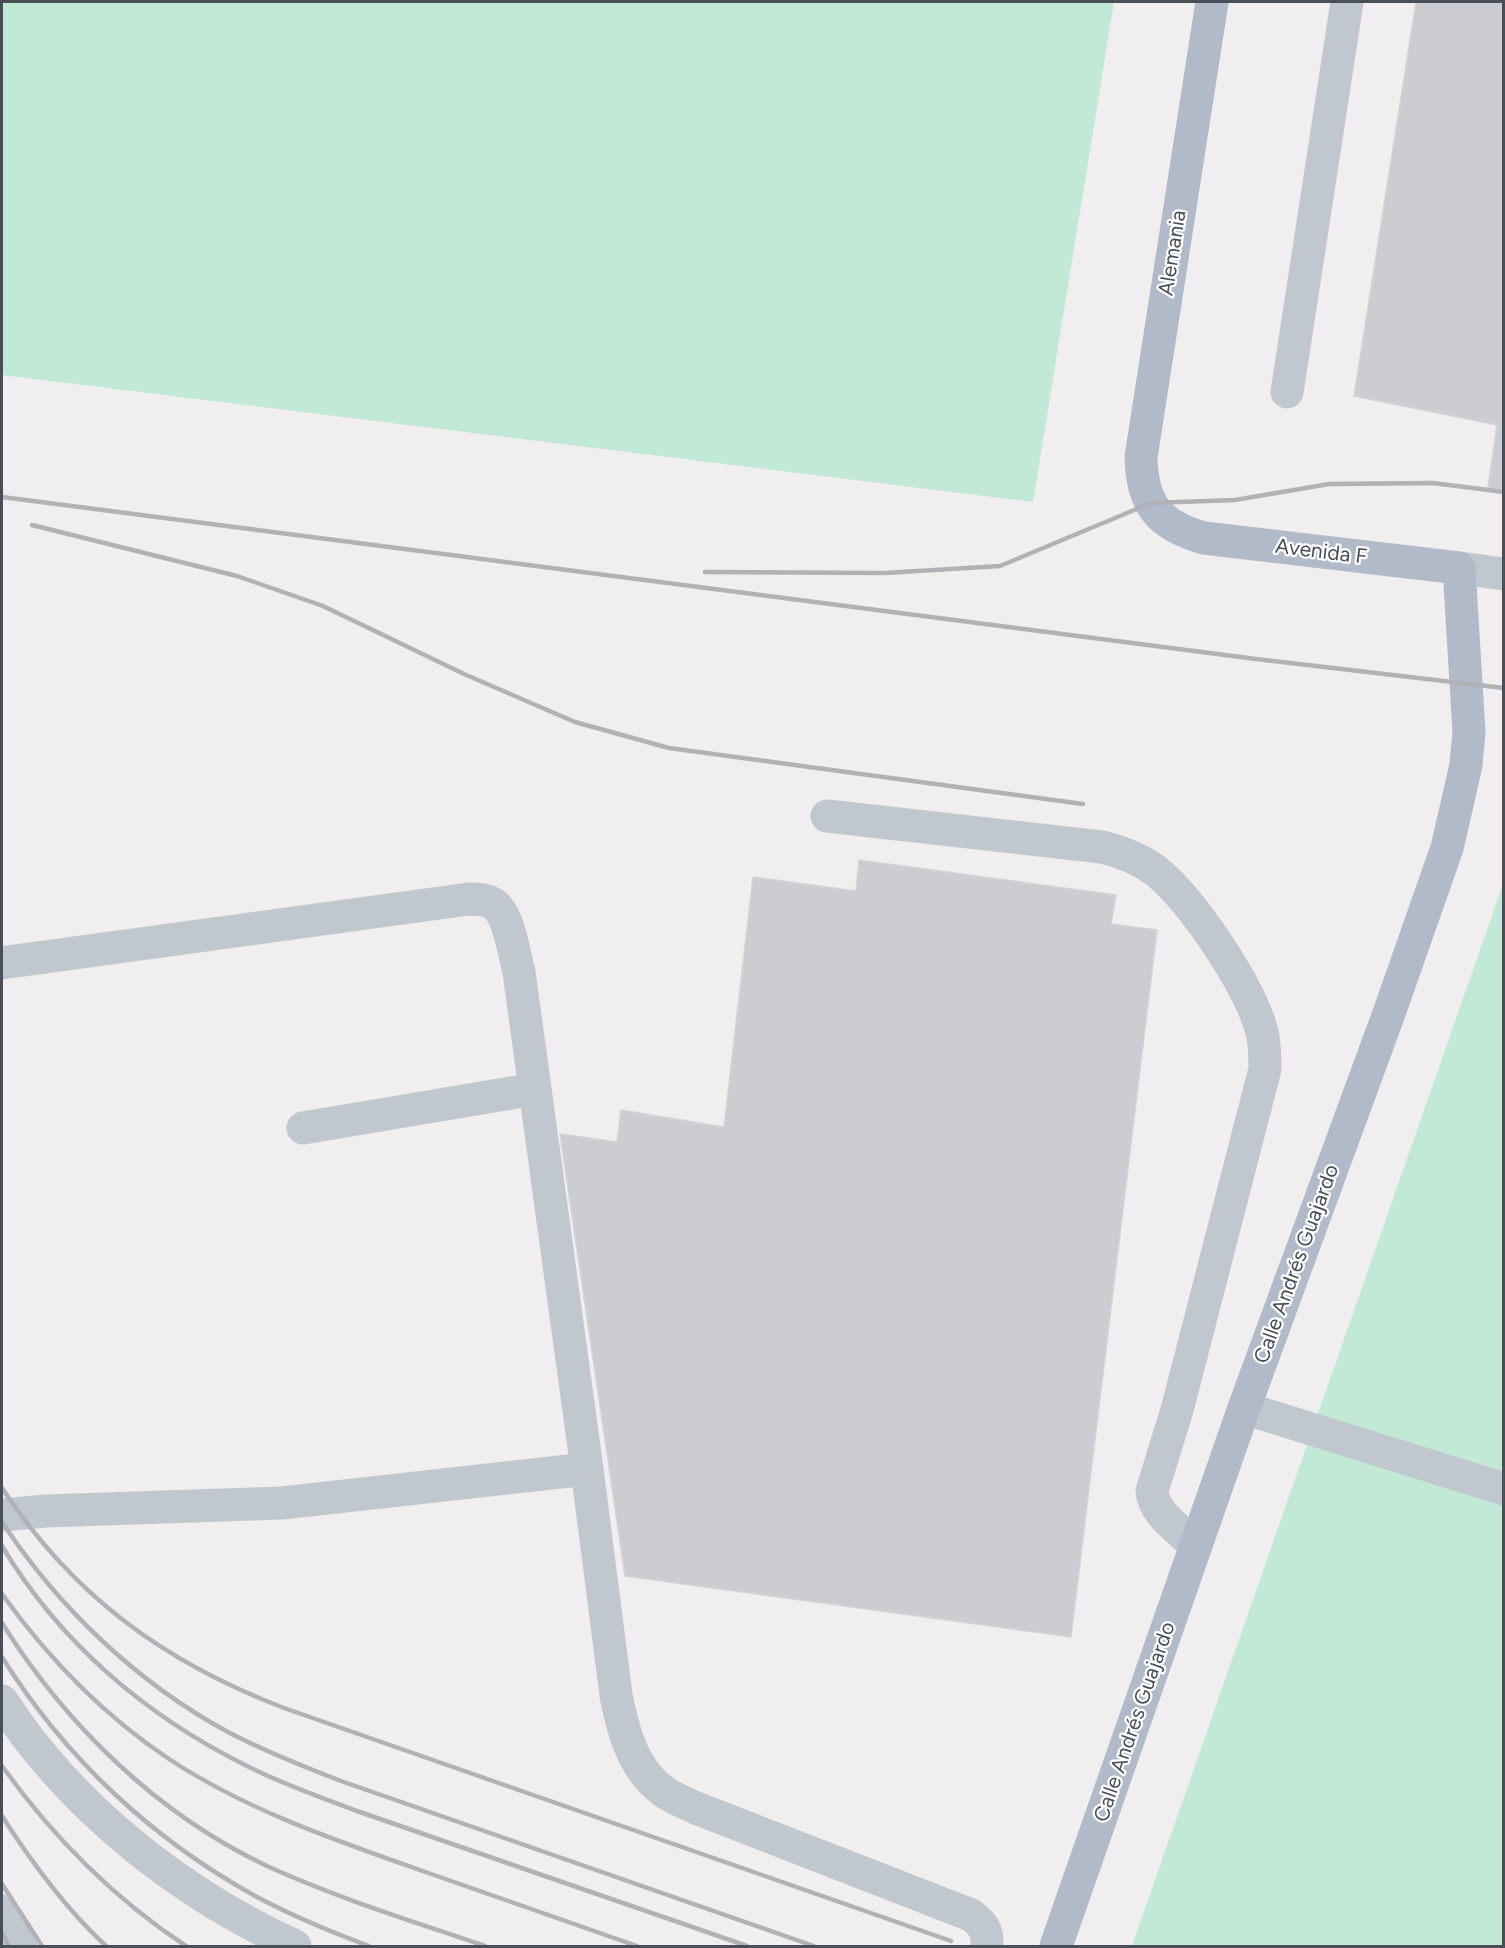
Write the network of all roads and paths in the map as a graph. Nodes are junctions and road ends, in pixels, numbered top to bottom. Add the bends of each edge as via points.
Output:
1 (1212, 2) edge
2 (1347, 2) edge
3 (1287, 392) dead end
4 (1151, 503) joint
5 (1459, 568) junction
6 (1503, 574) edge
7 (827, 816) dead end
8 (2, 963) edge
9 (535, 1089) junction
10 (303, 1128) dead end
11 (1244, 1408) junction
12 (587, 1469) junction
13 (1503, 1489) edge
14 (2, 1515) edge
15 (1196, 1546) junction
16 (2, 1701) edge
17 (295, 1947) edge
18 (987, 1947) edge
19 (1056, 1947) edge

1 - 4 main road, Alemania via 1141,457 1141,473
2 - 3 street
4 - 5 main road, Avenida F via 1171,525 1204,538
5 - 6 street, Avenida F
5 - 11 main road, Calle Andrés Guajardo via 1469,732 1466,765 1449,837 1388,1016
7 - 15 street via 1102,847 1139,860 1179,894 1211,934 1249,1000 1263,1034 1265,1069 1177,1410 1152,1491 1162,1513
8 - 9 street via 469,899 490,901 504,915 519,972
9 - 10 street
9 - 12 street
11 - 13 street
11 - 15 main road, Calle Andrés Guajardo
12 - 14 street via 282,1503
12 - 18 street via 622,1726 632,1753 647,1776 666,1793 696,1808 971,1915 986,1930
15 - 19 main road, Calle Andrés Guajardo
16 - 17 street via 39,1754 118,1833 227,1911

